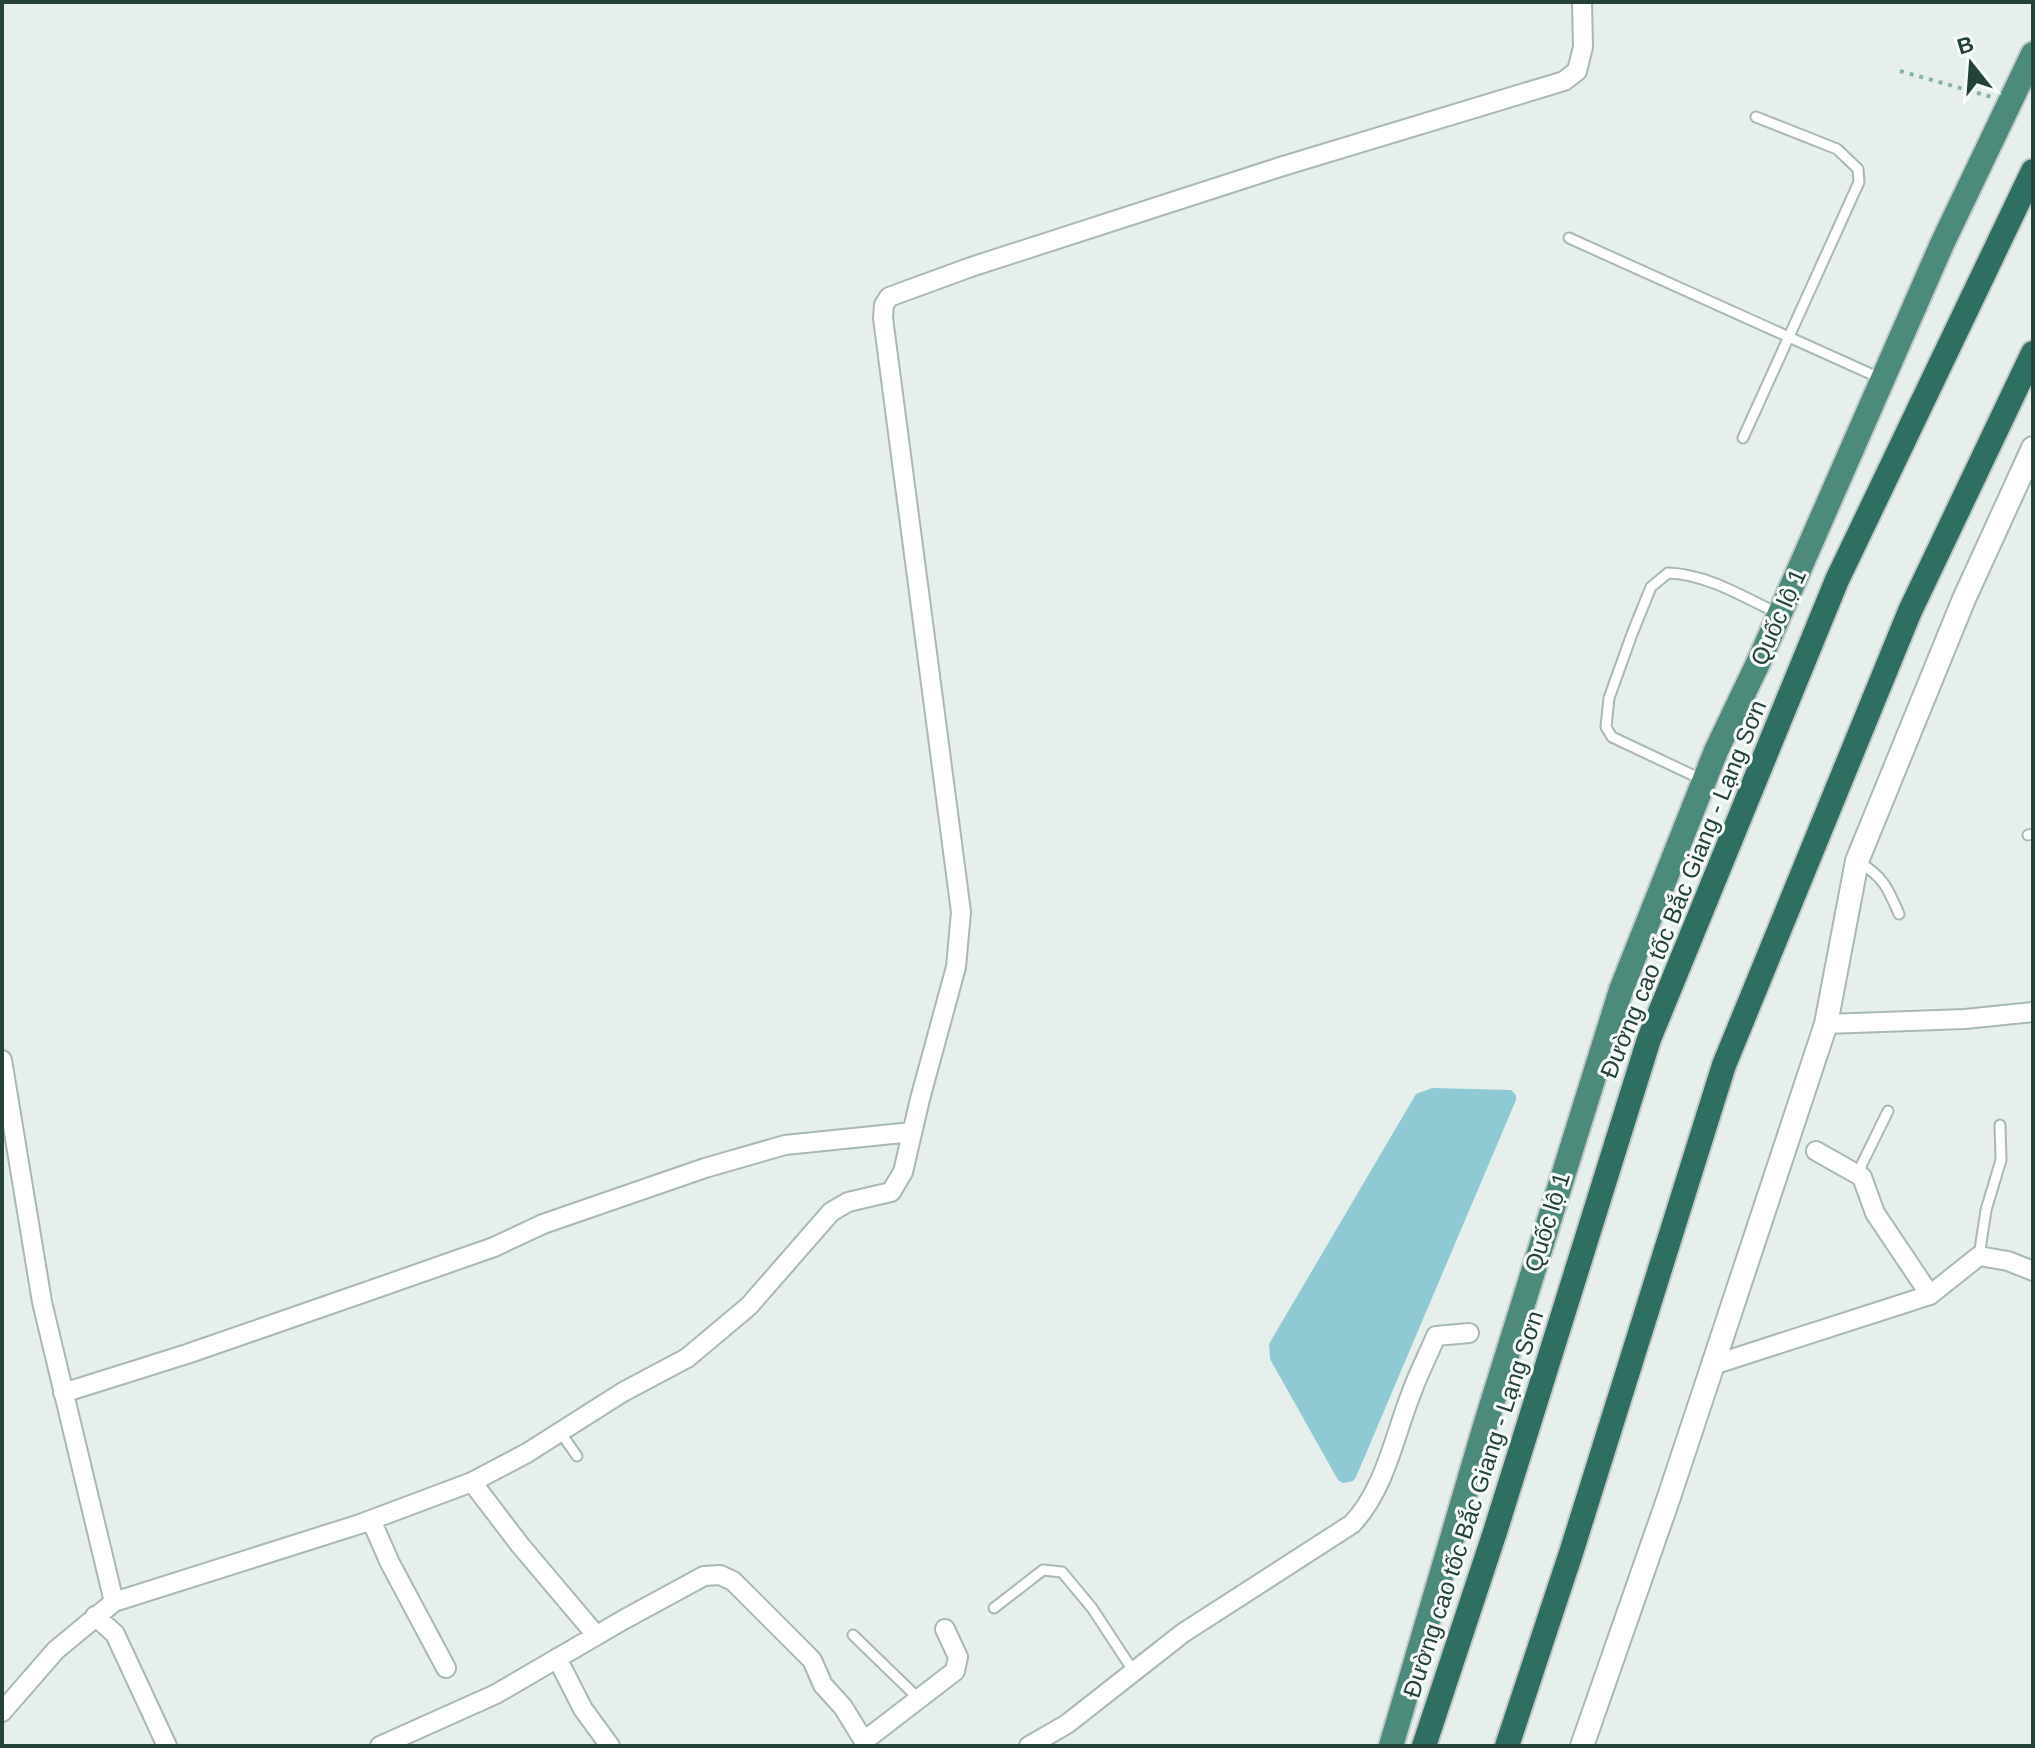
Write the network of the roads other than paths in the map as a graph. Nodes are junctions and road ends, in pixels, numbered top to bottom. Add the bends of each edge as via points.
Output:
1 (1582, 2) edge
2 (2033, 54) edge
3 (1756, 117) dead end
4 (2033, 171) edge
5 (1569, 238) dead end
6 (1789, 337) junction
7 (2033, 353) edge
8 (1882, 379) junction
9 (1743, 438) dead end
10 (2033, 448) edge
11 (1780, 614) junction
12 (1704, 781) junction
13 (1857, 861) junction
14 (1899, 914) dead end
15 (2033, 1012) edge
16 (1826, 1024) junction
17 (2, 1060) edge
18 (1888, 1111) dead end
19 (2000, 1125) dead end
20 (912, 1132) junction
21 (1816, 1151) dead end
22 (1862, 1177) junction
23 (1979, 1256) junction
24 (2033, 1271) edge
25 (1930, 1295) junction
26 (1469, 1333) dead end
27 (1713, 1365) junction
28 (63, 1393) junction
29 (560, 1432) junction
30 (577, 1456) dead end
31 (472, 1482) junction
32 (371, 1520) junction
33 (114, 1602) junction
34 (994, 1608) dead end
35 (95, 1616) junction
36 (945, 1629) dead end
37 (596, 1635) junction
38 (853, 1635) dead end
39 (557, 1658) junction
40 (446, 1668) dead end
41 (1134, 1672) junction
42 (919, 1699) junction
43 (2, 1712) edge
44 (410, 1740) edge
45 (866, 1744) edge
46 (167, 1746) edge
47 (380, 1746) edge
48 (610, 1746) edge
49 (1029, 1746) edge
50 (1391, 1746) edge
51 (1424, 1746) edge
52 (1507, 1746) edge
53 (1582, 1746) edge

1 - 20 street via 1583,47 1577,71 1564,81 971,267 889,297 884,305 961,912 956,967
2 - 8 highway, Quốc lộ 1
3 - 6 lane via 1837,149 1858,169 1859,182
4 - 51 highway, Đường cao tốc Bắc Giang - Lạng Sơn via 1837,580 1649,1039
5 - 6 lane
6 - 8 lane
6 - 9 lane
7 - 52 highway via 1910,611 1724,1065
8 - 11 highway, Quốc lộ 1
10 - 13 street via 1964,599
11 - 12 highway, Quốc lộ 1
11 - 12 lane via 1686,574 1668,573 1651,587 1609,698 1606,727 1612,737
12 - 50 highway, Quốc lộ 1 via 1621,990
13 - 14 lane via 1876,872
13 - 16 street
15 - 16 street
16 - 27 street
17 - 28 street via 42,1302
18 - 22 lane via 1861,1166
19 - 23 lane via 2001,1160
20 - 28 street via 785,1145 705,1168 343,1300
20 - 29 street via 903,1172 891,1192 848,1202 831,1212 749,1306 687,1358
21 - 22 street
22 - 25 street via 1875,1213
23 - 24 street
23 - 25 street
25 - 27 street
26 - 41 street via 1436,1336 1379,1483 1368,1507 1352,1524 1183,1633
27 - 53 street
28 - 33 street
29 - 30 lane
29 - 31 street
31 - 32 street
31 - 37 street
32 - 33 street
32 - 40 street
33 - 35 street
34 - 41 lane via 1043,1570 1062,1572
35 - 43 street via 56,1650
35 - 46 street via 115,1634
36 - 42 street via 958,1657 955,1671
37 - 39 street
37 - 45 street via 704,1576 720,1575 733,1581 812,1660 823,1685
38 - 42 lane
39 - 44 street
39 - 48 street via 583,1709
41 - 49 street
42 - 45 street
44 - 47 street

